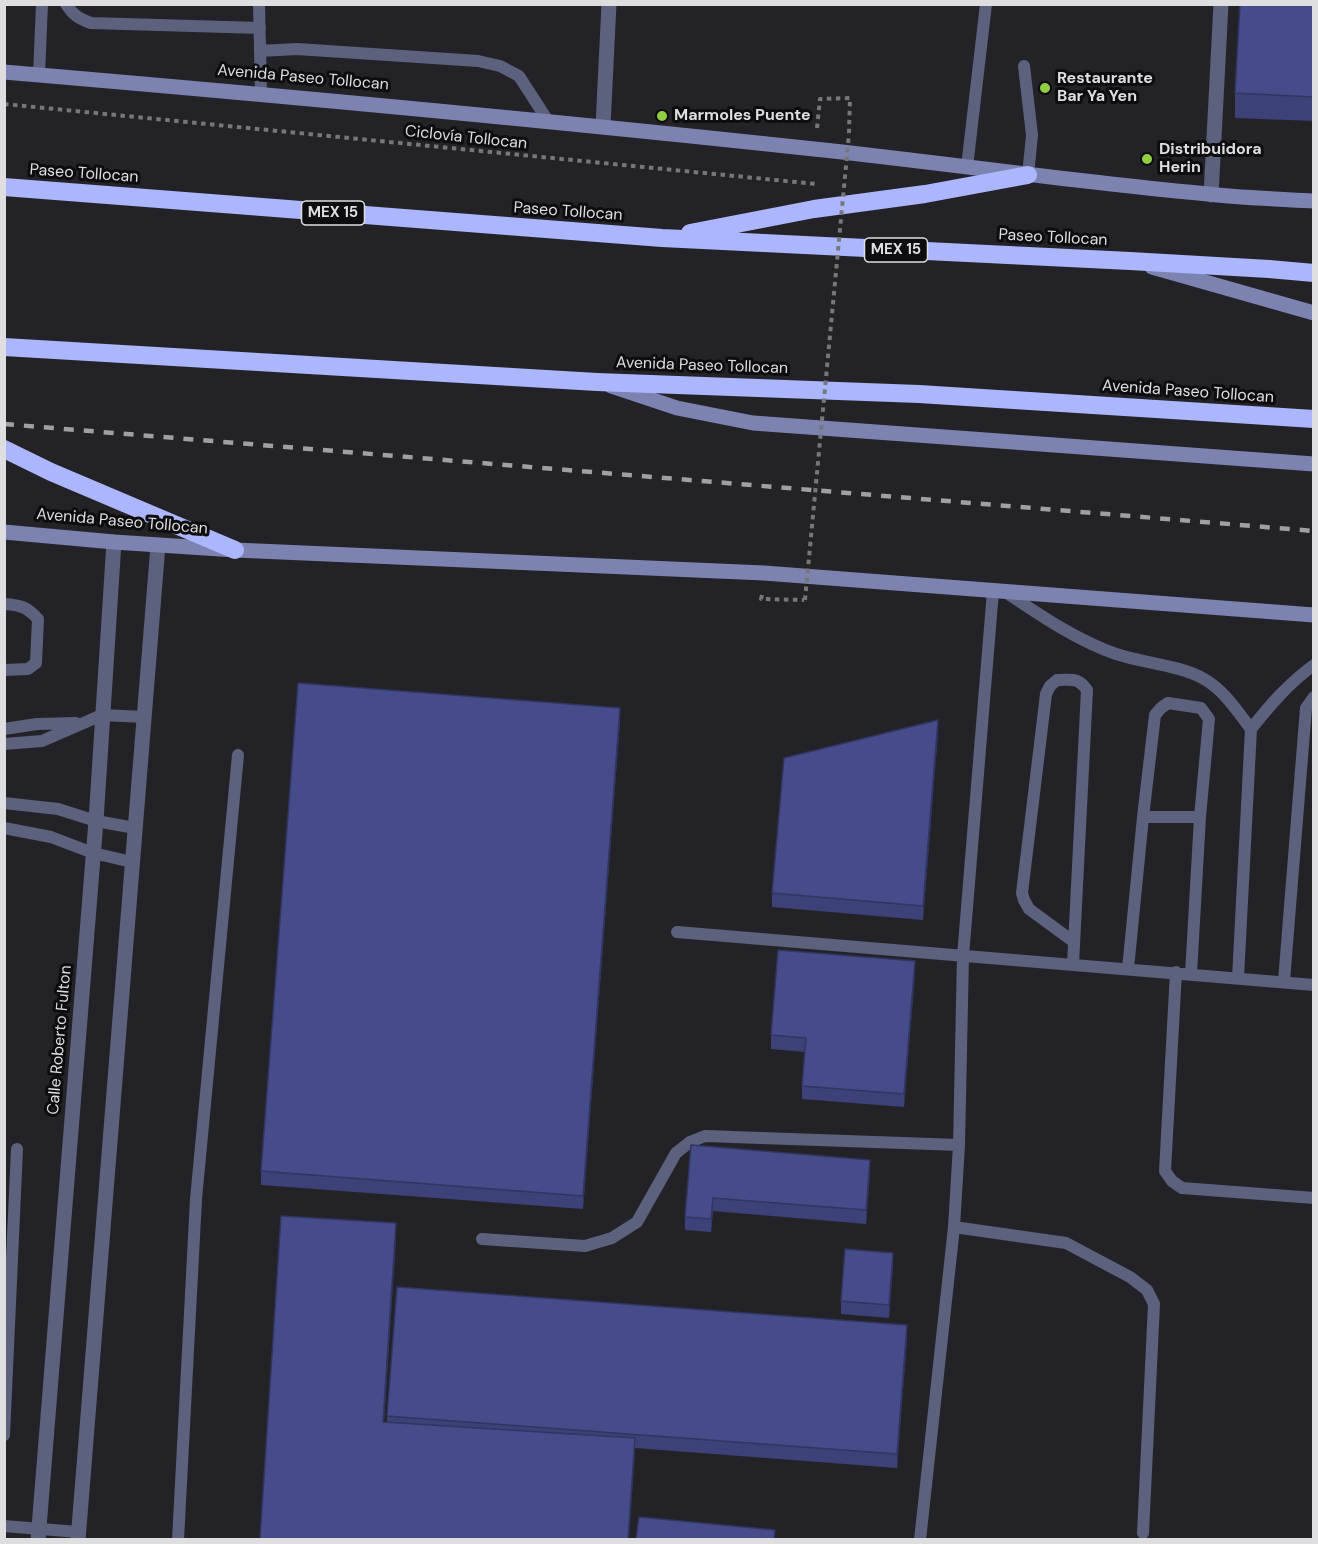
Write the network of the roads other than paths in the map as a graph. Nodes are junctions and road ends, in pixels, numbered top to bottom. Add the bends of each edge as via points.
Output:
1 (42, 4) edge
2 (66, 4) edge
3 (259, 4) edge
4 (609, 4) edge
5 (986, 4) edge
6 (1221, 4) edge
7 (260, 28) junction
8 (260, 51) junction
9 (1024, 66) dead end
10 (4, 72) edge
11 (39, 75) junction
12 (261, 94) junction
13 (548, 121) junction
14 (603, 126) junction
15 (968, 167) junction
16 (1028, 175) junction
17 (4, 187) edge
18 (1211, 195) junction
19 (1314, 201) edge
20 (662, 238) junction
21 (1130, 261) junction
22 (1314, 273) edge
23 (1314, 313) edge
24 (4, 347) edge
25 (597, 382) junction
26 (1314, 419) edge
27 (4, 449) edge
28 (1314, 464) edge
29 (4, 532) edge
30 (114, 542) junction
31 (158, 545) junction
32 (235, 550) junction
33 (999, 591) junction
34 (4, 604) edge
35 (1314, 615) edge
36 (1314, 665) edge
37 (4, 670) edge
38 (1314, 697) edge
39 (102, 715) junction
40 (144, 717) junction
41 (83, 723) junction
42 (4, 729) edge
43 (1251, 729) junction
44 (4, 744) edge
45 (238, 755) dead end
46 (4, 803) edge
47 (1143, 816) junction
48 (1200, 817) junction
49 (96, 821) junction
50 (4, 828) edge
51 (135, 828) junction
52 (93, 853) junction
53 (132, 862) junction
54 (677, 932) dead end
55 (1074, 942) junction
56 (963, 956) junction
57 (1073, 964) junction
58 (1128, 969) junction
59 (1176, 972) junction
60 (1191, 974) junction
61 (1238, 978) junction
62 (1284, 981) junction
63 (1314, 985) edge
64 (959, 1145) junction
65 (17, 1149) dead end
66 (1314, 1198) edge
67 (954, 1227) junction
68 (482, 1239) dead end
69 (4, 1436) edge
70 (4, 1526) edge
71 (1143, 1533) dead end
72 (38, 1534) edge
73 (78, 1536) edge
74 (178, 1539) edge
75 (920, 1539) edge

1 - 11 lane
2 - 7 lane via 79,19 91,23
3 - 7 lane
4 - 14 street
5 - 15 lane
6 - 18 street
7 - 8 lane
8 - 12 lane
8 - 13 lane via 308,50 489,63 519,76
9 - 16 lane via 1032,135
10 - 11 main road, Avenida Paseo Tollocan
11 - 12 main road, Avenida Paseo Tollocan
12 - 13 main road, Avenida Paseo Tollocan
13 - 14 main road, Avenida Paseo Tollocan
14 - 15 main road, Avenida Paseo Tollocan
15 - 16 main road, Avenida Paseo Tollocan
16 - 18 main road, Avenida Paseo Tollocan
16 - 20 highway
17 - 20 highway, Paseo Tollocan / MEX 15
18 - 19 main road, Avenida Paseo Tollocan
20 - 21 highway, Paseo Tollocan / MEX 15
21 - 22 highway
21 - 23 main road, MEX 15
24 - 25 highway
25 - 26 highway, Avenida Paseo Tollocan via 919,394
25 - 28 main road, Avenida Paseo Tollocan via 677,408 753,423
27 - 32 highway
29 - 30 main road, Avenida Paseo Tollocan
30 - 31 main road, Avenida Paseo Tollocan
30 - 39 street, Calle Roberto Fulton
31 - 32 main road, Avenida Paseo Tollocan
31 - 40 street
32 - 33 main road, Avenida Paseo Tollocan via 764,573
33 - 35 main road, Avenida Paseo Tollocan
33 - 43 lane via 1089,643 1204,679 1225,695
33 - 56 lane
34 - 37 lane via 19,605 38,619 36,663 28,669
36 - 43 lane via 1273,701
38 - 62 lane via 1306,708
39 - 40 lane
39 - 41 lane
39 - 49 street, Calle Roberto Fulton
40 - 51 street
41 - 42 lane
41 - 44 lane via 42,741
43 - 61 lane
45 - 74 lane via 196,1199
46 - 49 lane via 58,809
47 - 48 lane
47 - 48 lane via 1155,715 1168,703 1201,708 1209,719
47 - 58 lane
48 - 60 lane
49 - 51 lane
49 - 52 street, Calle Roberto Fulton
50 - 52 lane via 51,837
51 - 53 street
52 - 53 lane
52 - 72 street, Calle Roberto Fulton
53 - 73 street
54 - 56 lane
55 - 55 lane via 1029,909 1022,893 1046,694 1057,680 1077,680 1087,690
55 - 57 lane
56 - 57 lane
56 - 64 lane
57 - 58 lane
58 - 59 lane
59 - 60 lane
59 - 66 lane via 1165,1171 1182,1188
60 - 61 lane
61 - 62 lane
62 - 63 lane
64 - 67 lane
64 - 68 lane via 705,1136 676,1153 637,1222 612,1238 585,1246
65 - 69 lane
67 - 71 lane via 1066,1243 1148,1290 1154,1304
67 - 75 lane
70 - 72 lane
72 - 73 lane

